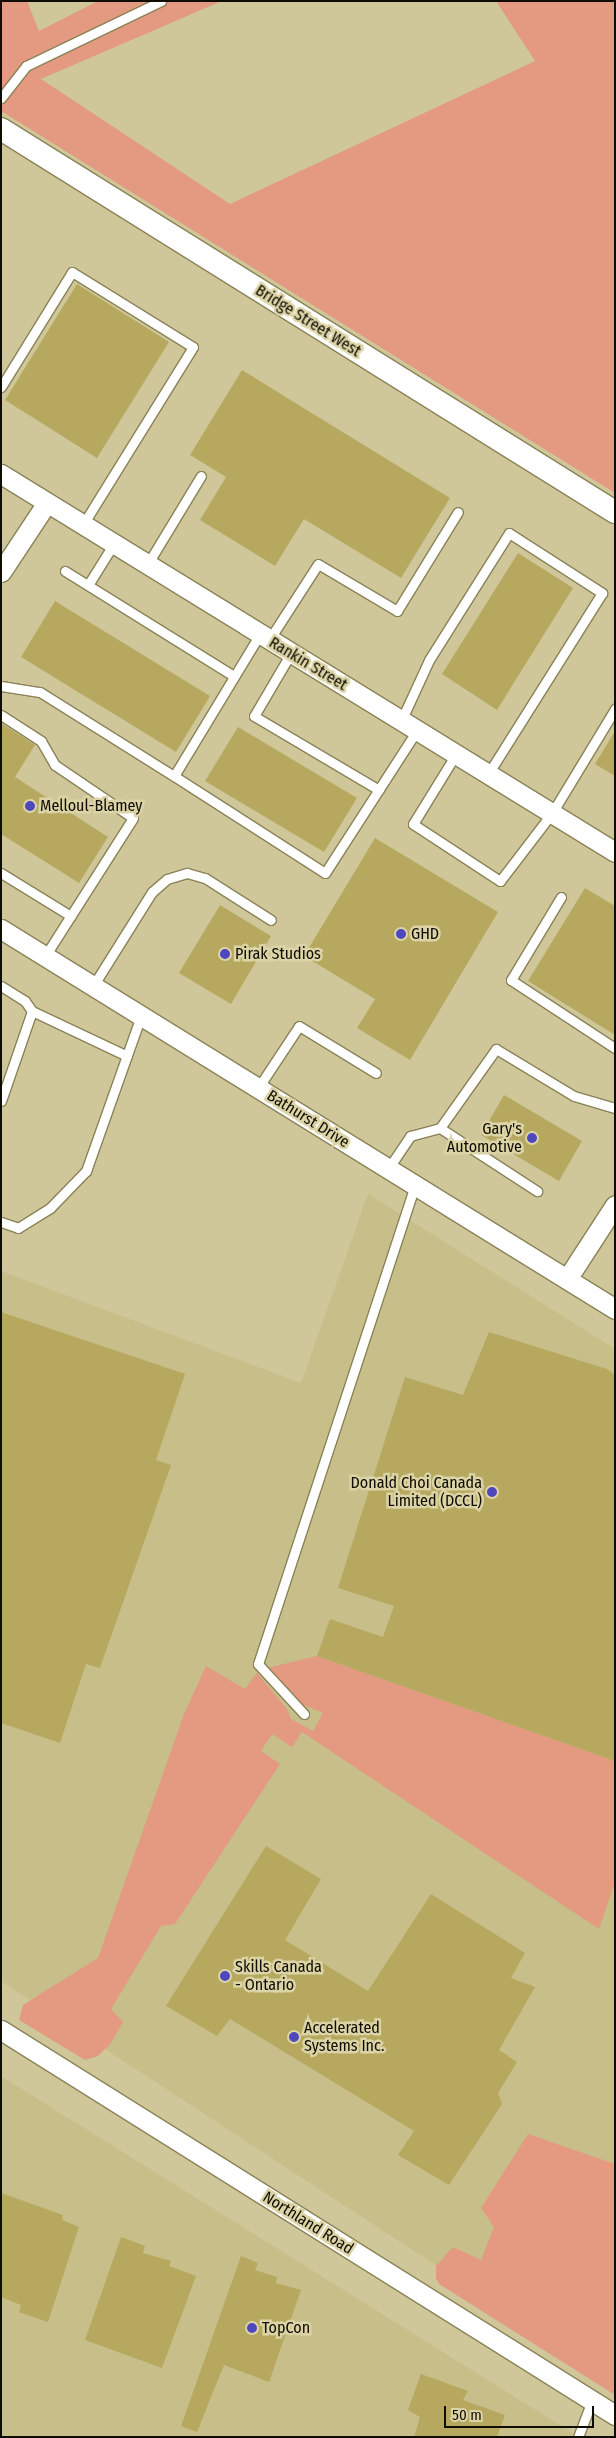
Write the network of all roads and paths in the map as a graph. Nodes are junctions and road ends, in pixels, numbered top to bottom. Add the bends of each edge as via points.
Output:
1 (161, 1) edge
2 (1, 98) edge
3 (1, 129) edge
4 (1, 387) edge
5 (1, 474) edge
6 (201, 476) dead end
7 (46, 504) junction
8 (458, 512) dead end
9 (615, 512) edge
10 (82, 526) junction
11 (114, 545) junction
12 (146, 565) junction
13 (64, 571) dead end
14 (1, 572) edge
15 (88, 585) junction
16 (264, 637) junction
17 (291, 654) junction
18 (234, 676) junction
19 (1, 686) edge
20 (615, 709) edge
21 (1, 715) edge
22 (409, 726) junction
23 (456, 754) junction
24 (488, 774) junction
25 (174, 776) junction
26 (379, 790) junction
27 (552, 813) junction
28 (615, 852) edge
29 (1, 873) edge
30 (561, 897) dead end
31 (71, 916) junction
32 (271, 920) dead end
33 (1, 929) edge
34 (45, 956) junction
35 (1, 986) edge
36 (94, 986) junction
37 (32, 1011) junction
38 (141, 1016) junction
39 (615, 1048) edge
40 (126, 1056) junction
41 (376, 1074) dead end
42 (258, 1088) junction
43 (1, 1101) edge
44 (615, 1108) edge
45 (440, 1128) junction
46 (388, 1169) junction
47 (415, 1185) junction
48 (537, 1191) dead end
49 (615, 1205) edge
50 (1, 1222) edge
51 (567, 1279) junction
52 (615, 1309) edge
53 (304, 1714) dead end
54 (1, 2030) edge
55 (592, 2400) junction
56 (615, 2415) edge
57 (578, 2437) edge

1 - 2 lane via 26,66
3 - 9 street, Bridge Street West
4 - 10 lane via 72,272 193,347
5 - 7 street, Rankin Street
6 - 12 lane
7 - 10 street, Rankin Street
7 - 14 street
8 - 16 lane via 397,611 318,564
10 - 11 street, Rankin Street
11 - 12 street, Rankin Street
11 - 15 lane
12 - 16 street, Rankin Street
13 - 15 lane
15 - 18 lane
16 - 17 street, Rankin Street
16 - 18 lane
17 - 22 street, Rankin Street
17 - 26 lane via 254,716
18 - 25 lane
19 - 25 lane via 40,692
20 - 27 lane
21 - 31 lane via 41,741 55,765 133,818
22 - 23 street, Rankin Street
22 - 24 lane via 429,660 509,533 602,593
22 - 26 lane
23 - 24 street, Rankin Street
23 - 27 lane via 413,824 500,881
24 - 27 street, Rankin Street
25 - 26 lane via 325,873
27 - 28 street, Rankin Street
29 - 31 lane
30 - 39 lane via 511,980
31 - 34 lane
32 - 36 lane via 205,878 186,873 167,879 152,892
33 - 34 street, Bathurst Drive
34 - 36 street, Bathurst Drive
35 - 37 lane via 25,1001
36 - 38 street, Bathurst Drive
37 - 40 lane
37 - 43 lane
38 - 40 lane
38 - 42 street, Bathurst Drive
40 - 50 lane via 86,1171 50,1208 18,1228
41 - 42 lane via 299,1026
42 - 46 street, Bathurst Drive
44 - 45 lane via 574,1096 496,1049
45 - 46 lane via 410,1136
45 - 48 lane
46 - 47 street, Bathurst Drive
47 - 51 street, Bathurst Drive
47 - 53 lane via 258,1664
49 - 51 street
51 - 52 street, Bathurst Drive
54 - 55 street, Northland Road
55 - 56 street, Northland Road
55 - 57 lane

